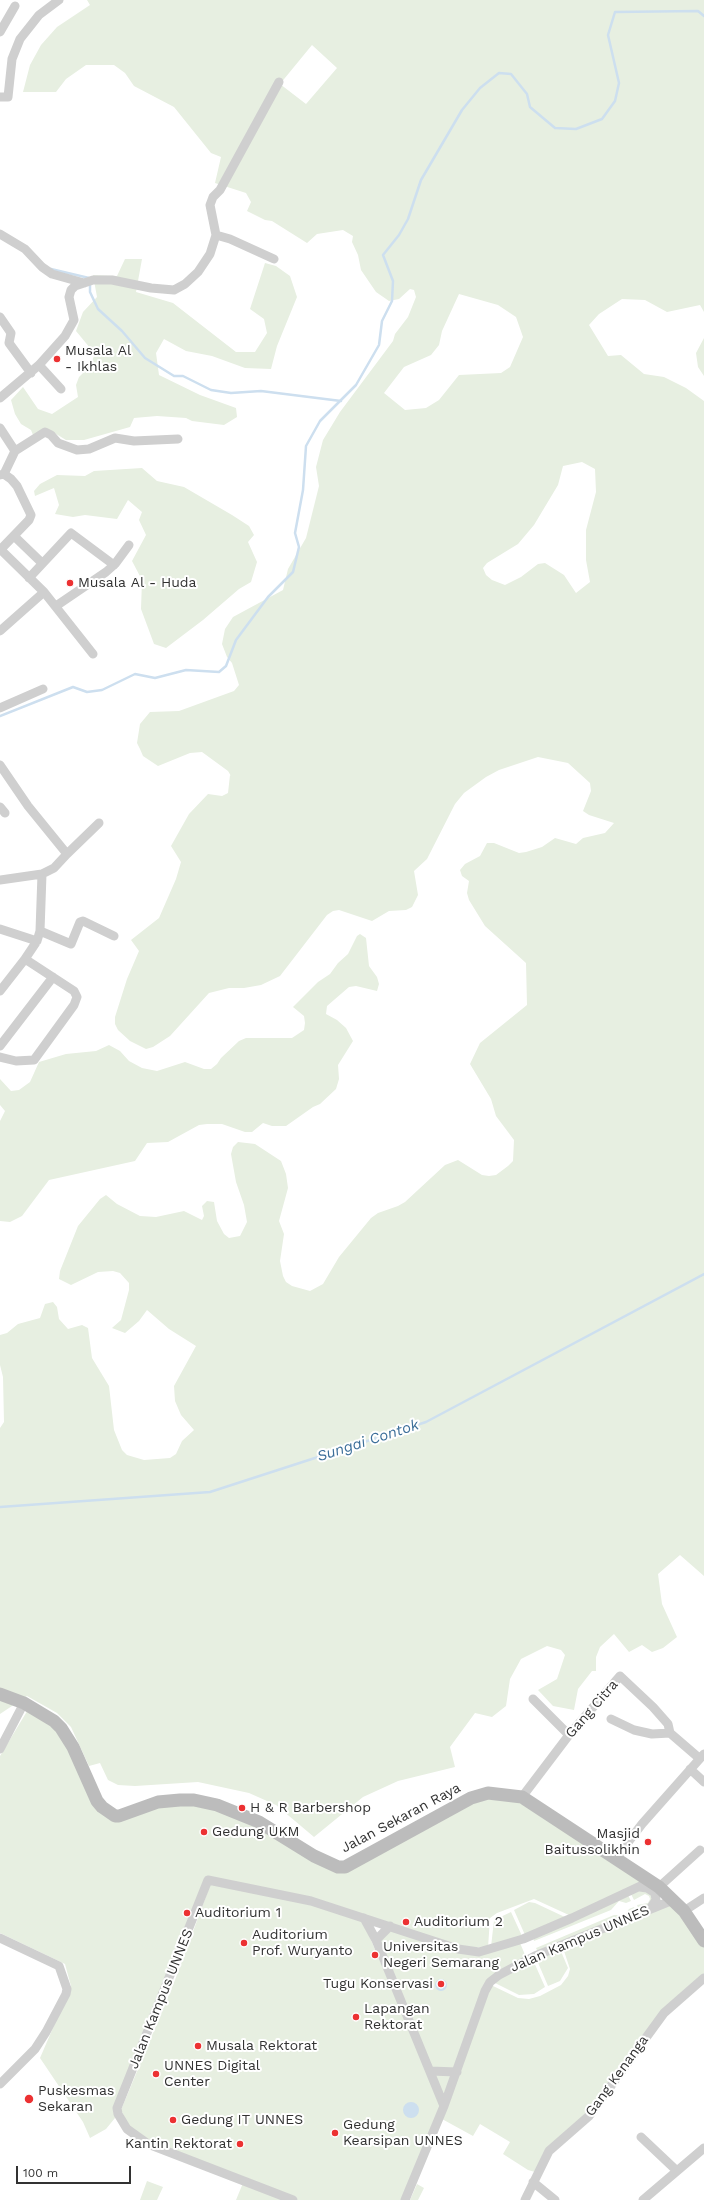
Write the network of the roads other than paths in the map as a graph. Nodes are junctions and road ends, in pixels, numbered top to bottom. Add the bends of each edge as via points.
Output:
1 (59, 0) edge
2 (15, 6) dead end
3 (0, 32) edge
4 (279, 82) dead end
5 (0, 96) edge
6 (0, 234) edge
7 (216, 235) junction
8 (274, 259) dead end
9 (88, 282) junction
10 (0, 317) edge
11 (40, 365) junction
12 (31, 373) junction
13 (61, 389) dead end
14 (0, 398) edge
15 (0, 428) edge
16 (178, 439) dead end
17 (15, 451) junction
18 (2, 474) edge
19 (14, 536) junction
20 (129, 545) dead end
21 (0, 550) edge
22 (42, 563) junction
23 (114, 565) junction
24 (29, 578) junction
25 (44, 592) junction
26 (56, 606) junction
27 (0, 631) edge
28 (93, 654) dead end
29 (44, 689) dead end
30 (0, 708) edge
31 (0, 765) edge
32 (99, 823) dead end
33 (67, 854) junction
34 (42, 874) junction
35 (0, 880) edge
36 (0, 929) edge
37 (40, 931) junction
38 (114, 936) dead end
39 (37, 941) junction
40 (25, 959) junction
41 (53, 977) junction
42 (0, 991) edge
43 (0, 1046) edge
44 (0, 1057) edge
45 (0, 1694) edge
46 (534, 1699) dead end
47 (24, 1703) junction
48 (611, 1719) dead end
49 (670, 1733) junction
50 (569, 1734) junction
51 (1, 1744) edge
52 (702, 1756) edge
53 (690, 1769) junction
54 (704, 1782) edge
55 (522, 1797) junction
56 (700, 1850) dead end
57 (616, 1858) junction
58 (650, 1885) junction
59 (704, 1898) edge
60 (673, 1900) junction
61 (650, 1909) junction
62 (684, 1911) junction
63 (364, 1918) junction
64 (390, 1926) junction
65 (0, 1938) edge
66 (376, 1940) junction
67 (704, 1941) edge
68 (704, 1978) edge
69 (430, 2070) junction
70 (457, 2072) junction
71 (2, 2079) edge
72 (444, 2106) junction
73 (641, 2137) dead end
74 (704, 2148) edge
75 (677, 2171) junction
76 (533, 2182) junction
77 (288, 2199) edge
78 (405, 2200) edge
79 (525, 2200) edge
80 (555, 2200) edge
81 (643, 2200) edge

1 - 5 street via 39,14 20,39 12,59 8,97
2 - 3 street
4 - 7 street via 220,190 213,197 210,205
6 - 9 street via 25,249 47,271 56,276
7 - 8 street
7 - 9 street via 210,254 198,272 186,284 174,290 112,280
9 - 11 street via 76,286 69,297 74,320 65,336
10 - 12 street via 11,333 9,343
11 - 12 street
11 - 13 street
12 - 14 street
15 - 17 street
16 - 17 street via 134,441 115,438 89,449 77,450 66,448 45,432
17 - 18 street
18 - 19 street via 17,486 31,515
19 - 21 street
19 - 22 street
20 - 23 street
21 - 24 street
22 - 23 street via 71,533
22 - 24 street
23 - 26 street
24 - 25 street
25 - 26 street
25 - 27 street
26 - 28 street
29 - 30 street
31 - 33 street via 28,806
32 - 33 street
33 - 34 street via 54,868
34 - 35 street
34 - 37 street
36 - 39 street
37 - 38 street via 71,944 82,921
37 - 39 street
39 - 40 street
40 - 41 street
40 - 42 street
41 - 43 street
41 - 44 street via 74,991 77,997 74,1005 34,1060 26,1062
45 - 47 main road, Jalan Sekaran Raya
46 - 50 street
47 - 51 street
47 - 55 main road, Jalan Sekaran Raya via 61,1728 73,1747 97,1801 108,1813 119,1816 158,1802 180,1800 217,1805 259,1822 314,1856 338,1867 352,1865 471,1798 488,1794
48 - 49 street via 634,1730 652,1734
49 - 50 street, Gang Citra via 663,1718 621,1676
49 - 52 street, Gang Citra
50 - 55 street, Gang Citra
52 - 53 street
53 - 54 street
53 - 57 street
55 - 57 main road
56 - 58 street, Jalan Kampus UNNES
57 - 58 main road
58 - 60 main road
58 - 61 street via 647,1888 655,1893 656,1900
58 - 64 street, Jalan Kampus UNNES via 565,1921 484,1951 458,1949
59 - 62 street
60 - 61 street, Jalan Kampus UNNES
60 - 62 main road
61 - 70 street, Jalan Kampus UNNES via 535,1956 494,1978 485,1991
62 - 67 main road
63 - 64 street, Jalan Kampus UNNES
63 - 66 street
63 - 77 street, Jalan Kampus UNNES via 311,1901 208,1880 118,2108 118,2114 127,2129 148,2144
64 - 66 street
65 - 71 street via 59,1966 67,1989 46,2032 35,2048
66 - 69 street
68 - 76 street, Gang Kenanga via 664,2013 589,2116 549,2151
69 - 70 street
69 - 72 street
70 - 72 street, Jalan Kampus UNNES
72 - 78 street, Jalan Kampus UNNES
73 - 75 street
74 - 75 street
75 - 81 street
76 - 79 street, Gang Kenanga
76 - 80 street

